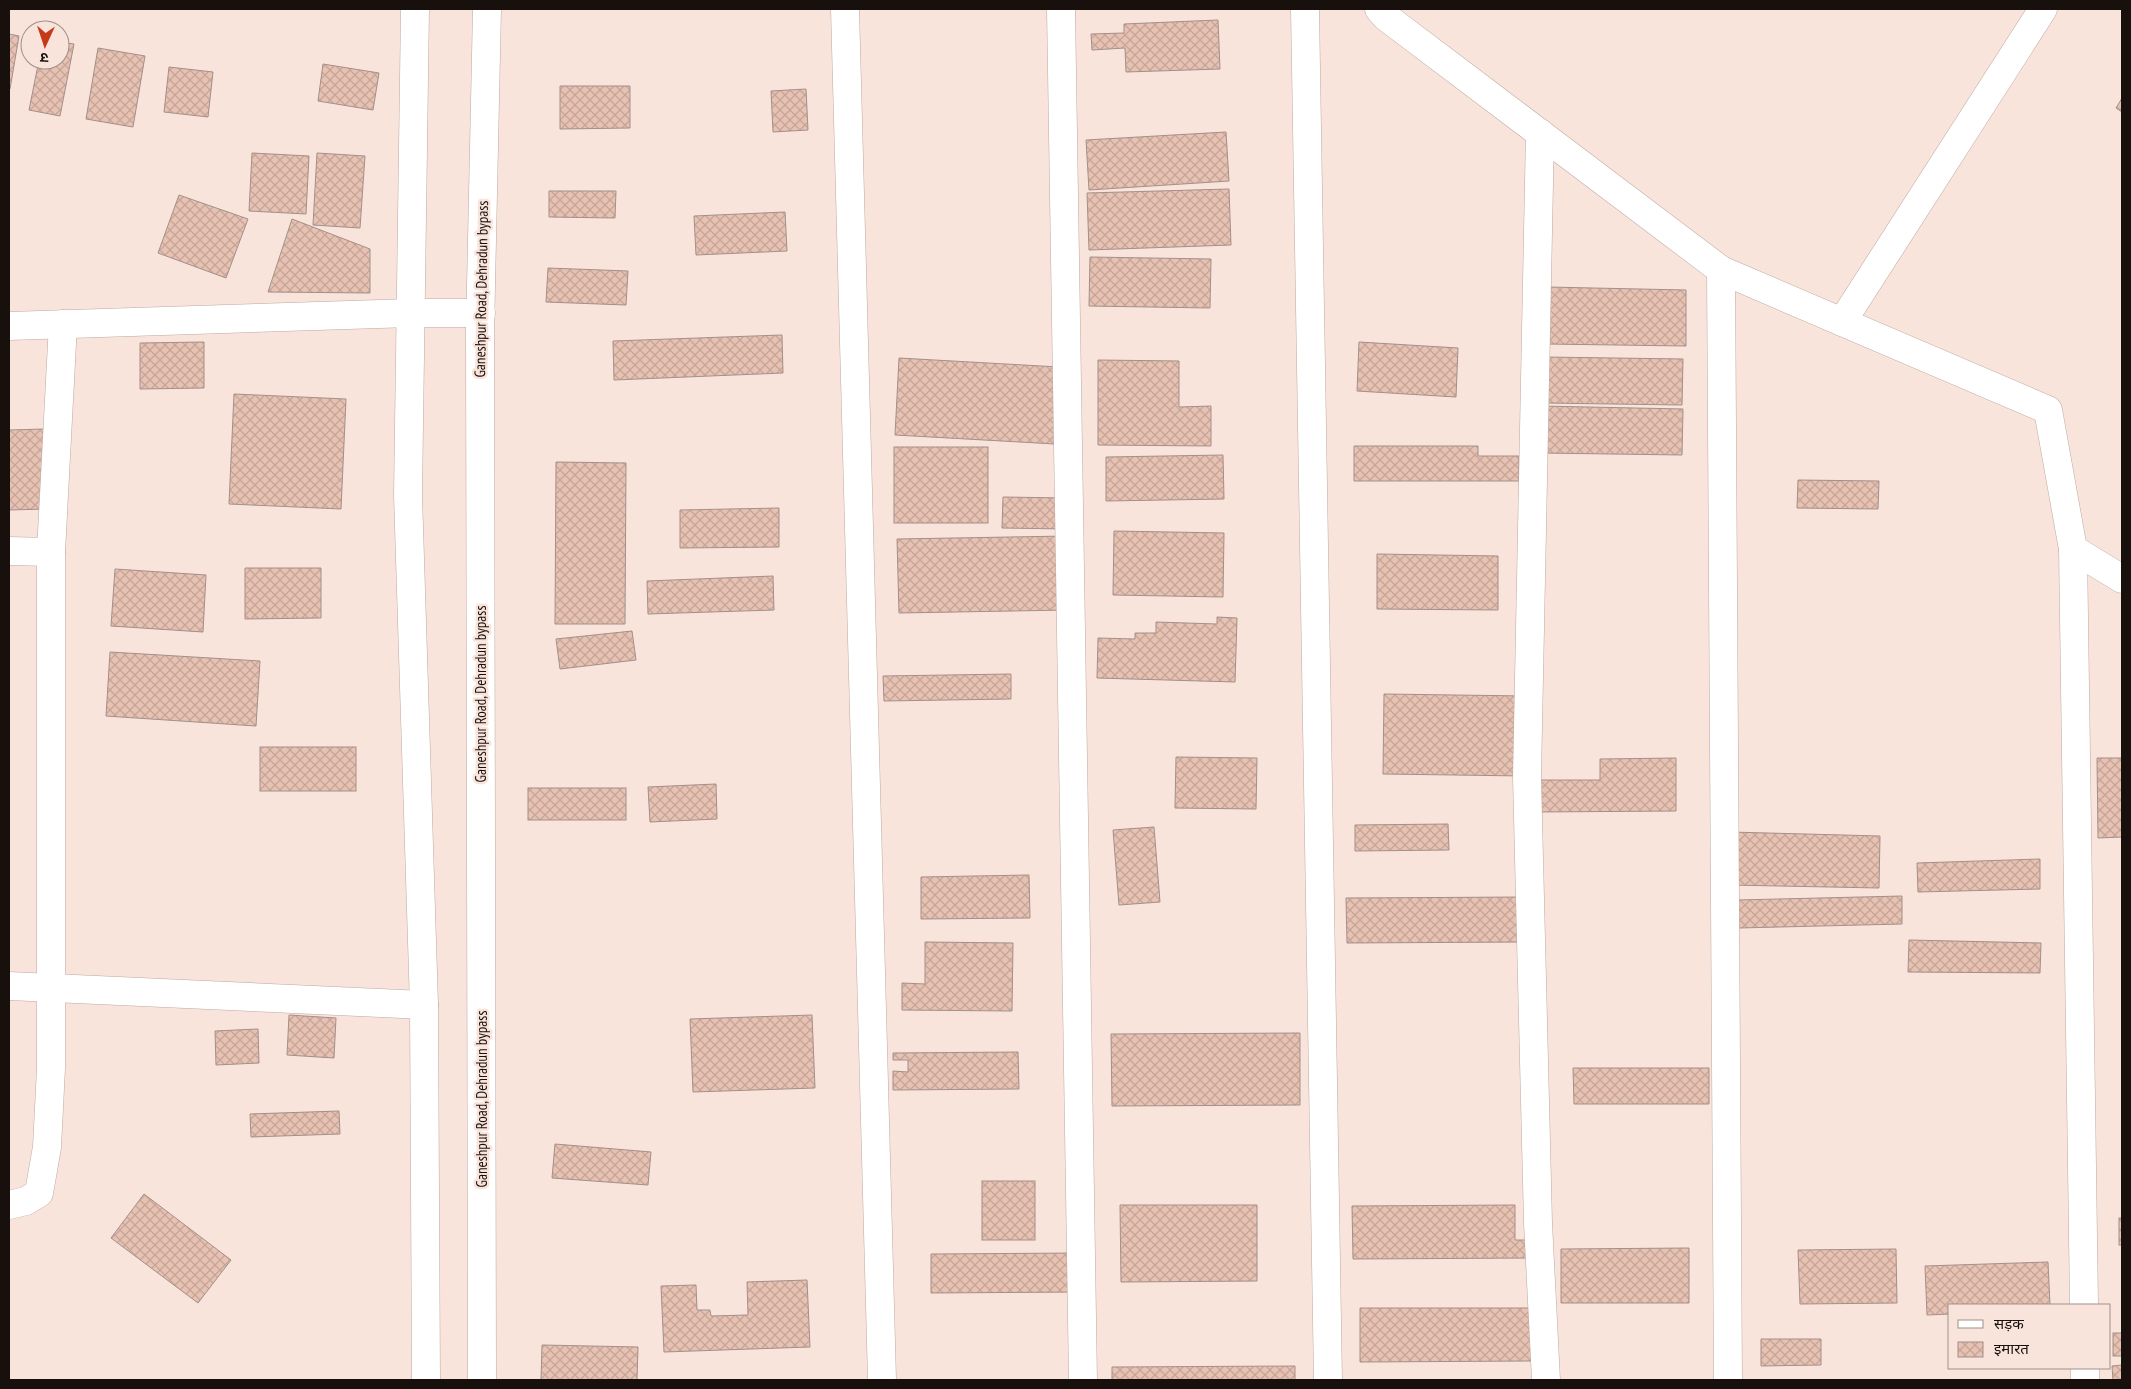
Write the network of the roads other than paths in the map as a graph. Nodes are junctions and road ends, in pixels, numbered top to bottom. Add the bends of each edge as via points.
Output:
1 (415, 9) edge
2 (487, 9) edge
3 (844, 9) edge
4 (1061, 9) edge
5 (1305, 9) edge
6 (1379, 9) edge
7 (2043, 9) edge
8 (1540, 133) junction
9 (1721, 270) junction
10 (411, 313) junction
11 (481, 314) junction
12 (1842, 322) junction
13 (62, 324) junction
14 (9, 326) edge
15 (2073, 549) junction
16 (9, 551) edge
17 (51, 552) junction
18 (2122, 579) edge
19 (9, 986) edge
20 (52, 989) junction
21 (424, 1006) junction
22 (9, 1206) edge
23 (2084, 1304) edge
24 (426, 1380) edge
25 (482, 1380) edge
26 (882, 1380) edge
27 (1083, 1380) edge
28 (1328, 1380) edge
29 (1546, 1380) edge
30 (1728, 1380) edge

1 - 10 street
2 - 11 street, Ganeshpur Road, Dehradun bypass
3 - 26 street
4 - 27 street
5 - 28 street
6 - 8 street
7 - 12 street
8 - 9 street
8 - 29 street via 1528,777 1538,1223
9 - 12 street
9 - 30 street
10 - 11 street
10 - 13 street
10 - 21 street via 408,495
11 - 25 street, Ganeshpur Road, Dehradun bypass
12 - 15 street via 2048,410
13 - 14 street
13 - 17 street
15 - 18 street
15 - 23 street
16 - 17 street
17 - 20 street
19 - 20 street
20 - 21 street
20 - 22 street via 47,1147 39,1193
21 - 24 street

